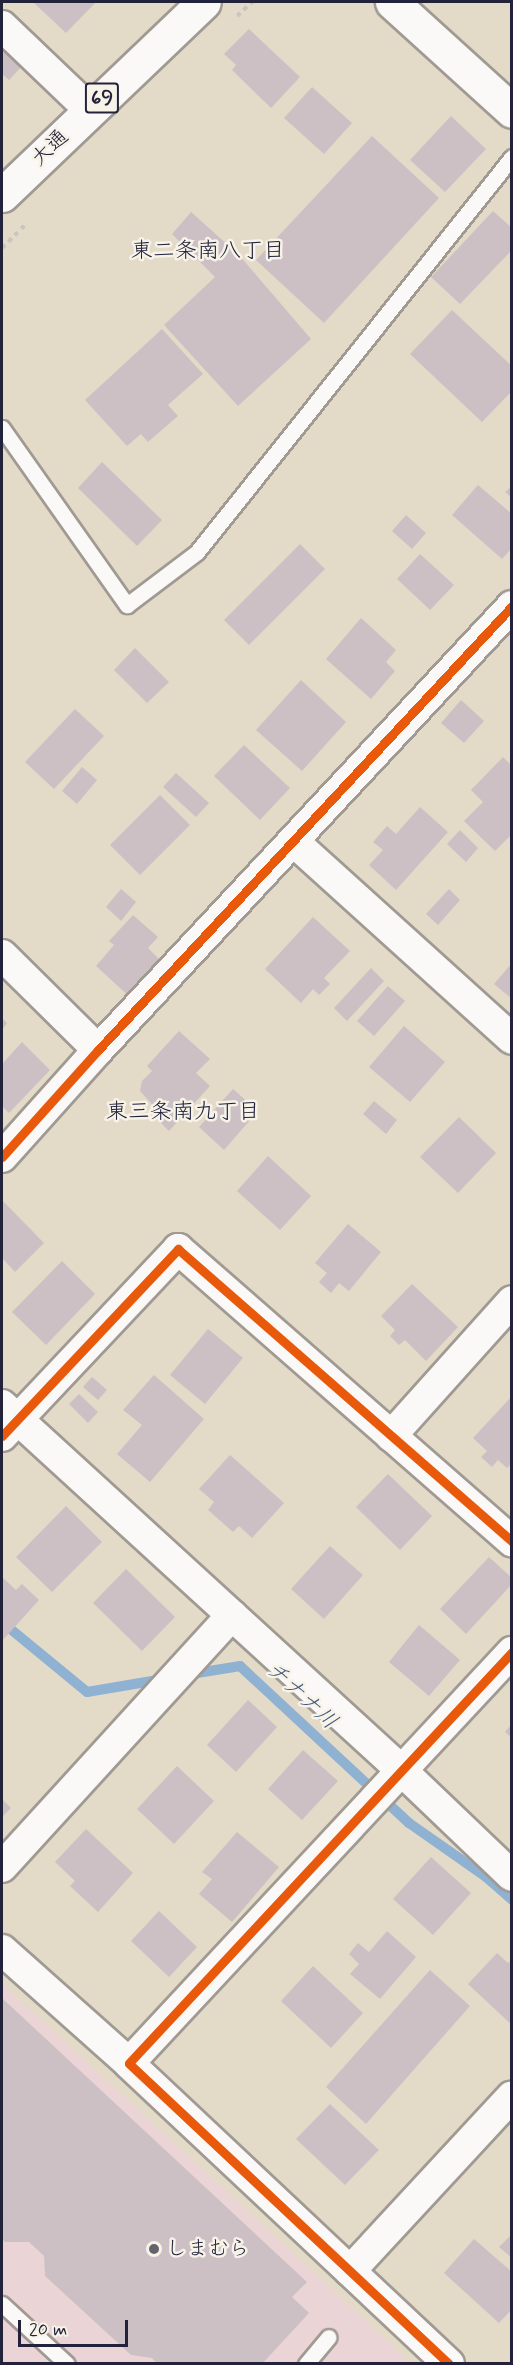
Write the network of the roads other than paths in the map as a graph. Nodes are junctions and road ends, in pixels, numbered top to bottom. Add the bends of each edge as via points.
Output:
1 (204, 2) edge
2 (393, 2) edge
3 (2, 26) edge
4 (90, 110) junction
5 (512, 111) edge
6 (512, 157) edge
7 (2, 195) edge
8 (2, 429) edge
9 (512, 606) edge
10 (292, 841) junction
11 (2, 955) edge
12 (512, 1039) edge
13 (98, 1050) junction
14 (2, 1157) edge
15 (512, 1301) edge
16 (7, 1421) edge
17 (391, 1436) junction
18 (512, 1541) edge
19 (232, 1615) junction
20 (512, 1652) edge
21 (401, 1770) junction
22 (2, 1867) edge
23 (512, 1876) edge
24 (2, 1950) edge
25 (129, 2063) junction
26 (512, 2096) edge
27 (350, 2271) junction
28 (2, 2304) edge
29 (329, 2337) dead end
30 (67, 2364) edge
31 (306, 2364) edge
32 (449, 2364) edge

1 - 4 main road, 大通 / 69
2 - 5 main road
3 - 4 street
4 - 7 main road, 大通 / 69
6 - 8 lane via 197,552 127,605
9 - 10 street
10 - 12 street
10 - 13 street
11 - 13 street
13 - 14 street
15 - 17 street
16 - 17 street via 178,1250
16 - 19 street
17 - 18 street
19 - 21 street
19 - 22 street
20 - 21 street
21 - 23 street
21 - 25 street
24 - 25 street
25 - 27 street
26 - 27 street
27 - 32 street
28 - 30 lane
29 - 31 lane

